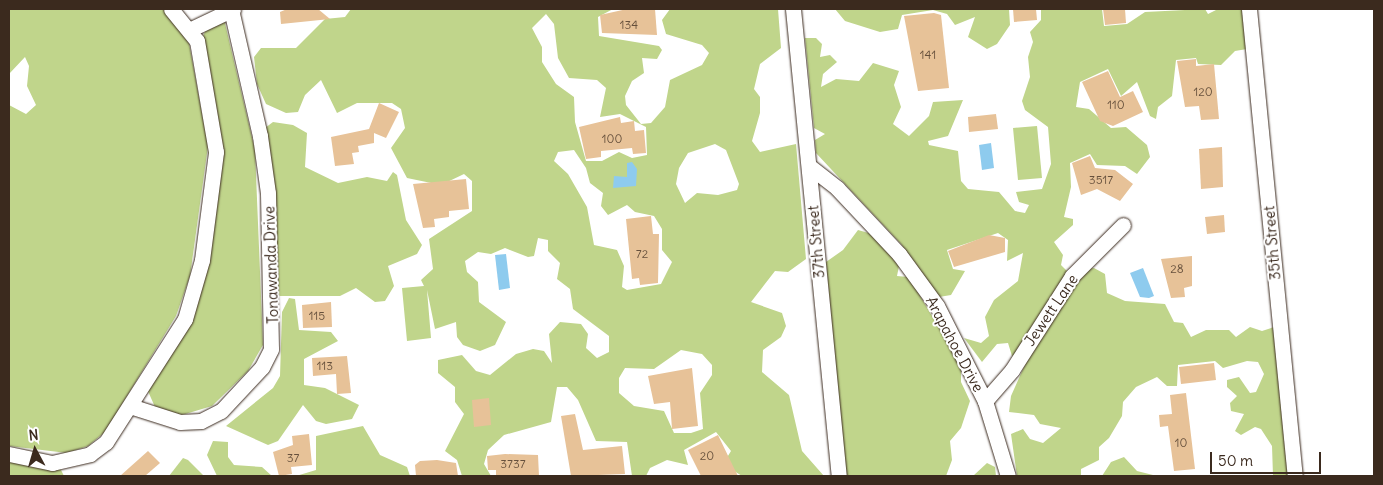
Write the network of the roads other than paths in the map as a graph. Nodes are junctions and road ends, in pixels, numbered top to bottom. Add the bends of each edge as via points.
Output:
1 (171, 9) edge
2 (232, 9) edge
3 (793, 9) edge
4 (1249, 9) edge
5 (189, 30) junction
6 (809, 166) junction
7 (1123, 225) dead end
8 (986, 401) junction
9 (130, 406) junction
10 (9, 454) edge
11 (838, 476) edge
12 (1008, 476) edge
13 (1295, 476) edge

1 - 5 street
2 - 5 street
2 - 9 street, Tonawanda Drive via 260,136 268,193 274,328 271,349 262,367 221,411 201,421 180,422
3 - 6 street, 37th Street
4 - 13 street, 35th Street
5 - 9 street via 197,41 216,144 202,260 185,319
6 - 8 street, Arapahoe Drive via 837,188 899,254 937,306
6 - 11 street, 37th Street
7 - 8 street, Jewett Lane via 1072,276 1012,370
8 - 12 street, Arapahoe Drive
9 - 10 street via 106,442 78,460 52,463

